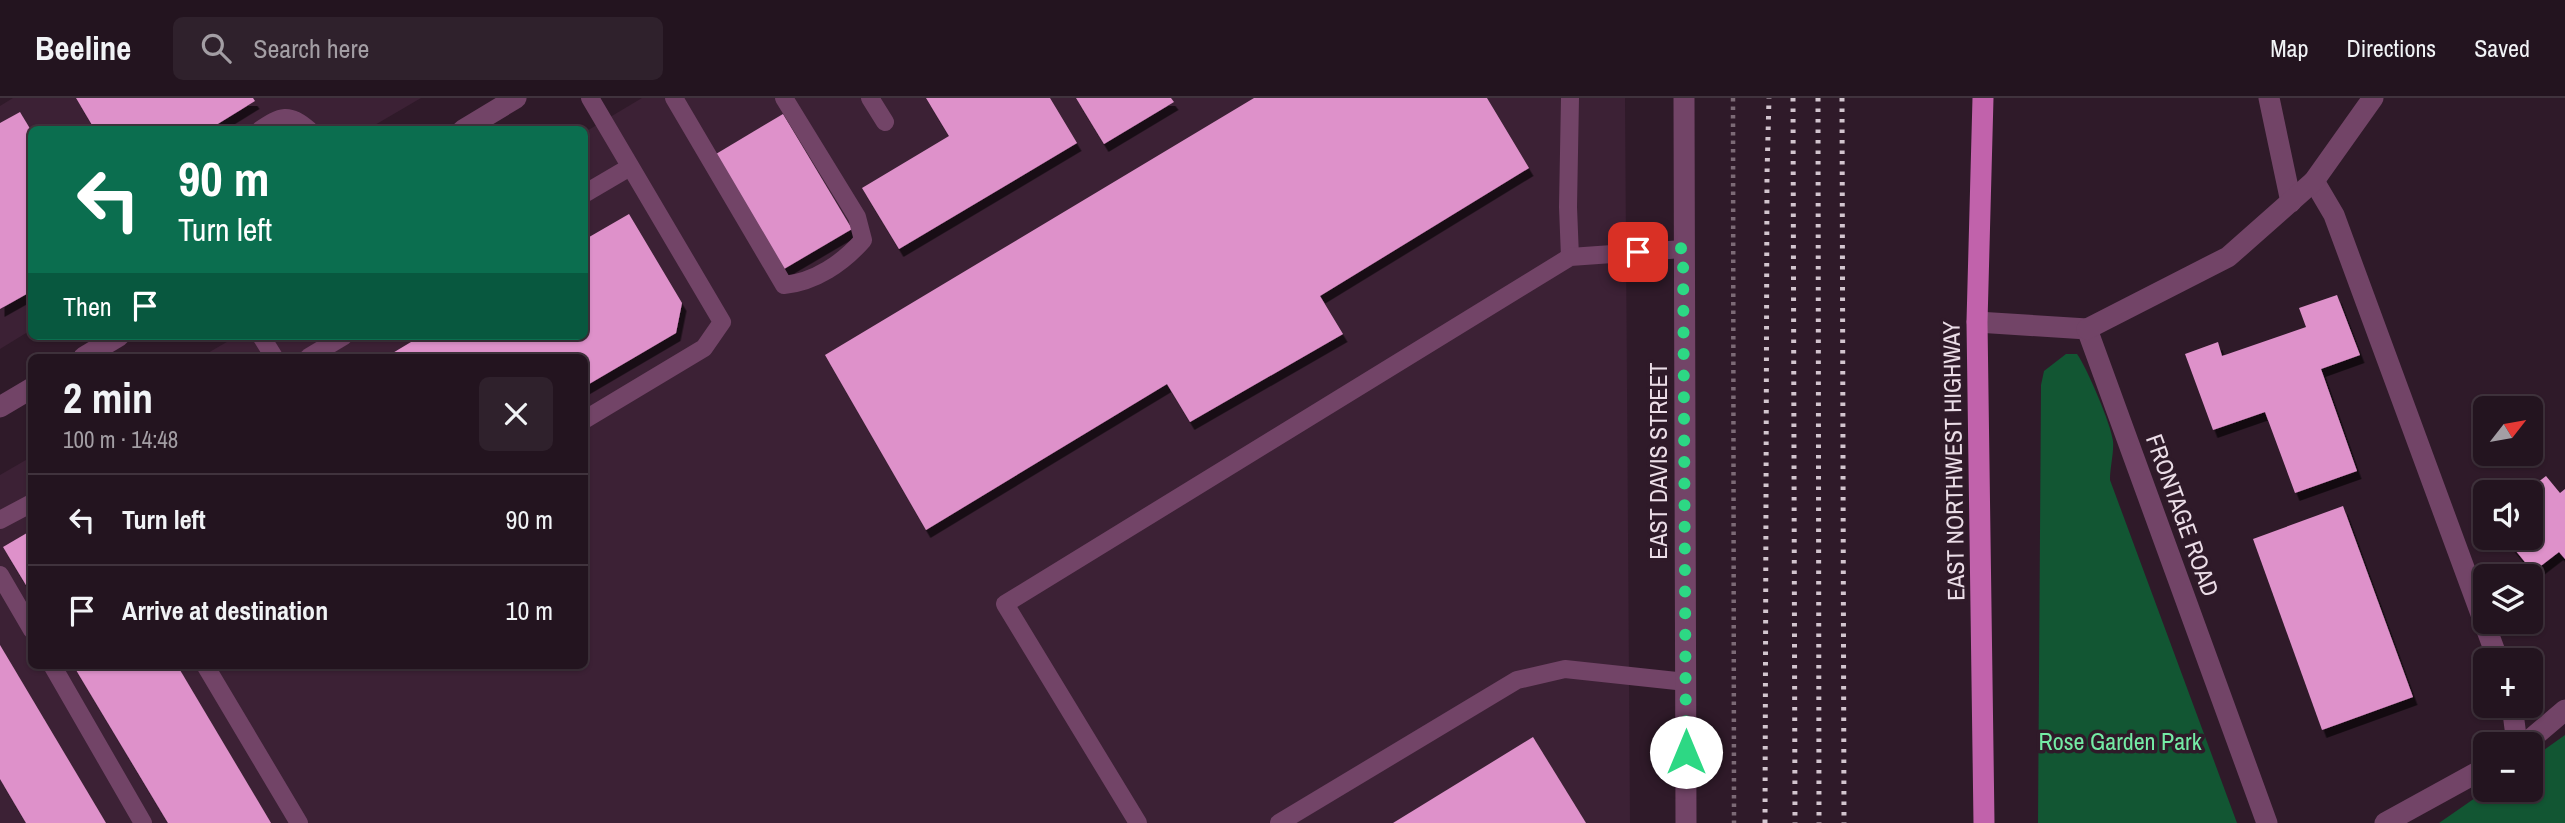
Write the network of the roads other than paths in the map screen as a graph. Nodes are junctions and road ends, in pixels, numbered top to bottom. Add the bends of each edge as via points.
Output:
1 (516, 98) edge
2 (590, 98) edge
3 (674, 98) edge
4 (785, 98) edge
5 (870, 98) edge
6 (1570, 98) edge
7 (1684, 98) edge
8 (1983, 98) edge
9 (2269, 98) edge
10 (2373, 98) edge
11 (885, 122) dead end
12 (266, 126) edge
13 (305, 126) edge
14 (470, 126) edge
15 (631, 167) junction
16 (2314, 181) junction
17 (588, 192) edge
18 (2291, 202) junction
19 (1683, 248) junction
20 (1570, 257) junction
21 (1977, 322) junction
22 (2087, 329) junction
23 (112, 340) edge
24 (337, 340) edge
25 (89, 354) edge
26 (314, 354) edge
27 (28, 390) edge
28 (0, 407) edge
29 (588, 418) edge
30 (28, 505) edge
31 (0, 520) edge
32 (0, 575) edge
33 (28, 623) edge
34 (2494, 648) edge
35 (54, 669) edge
36 (207, 669) edge
37 (1686, 682) junction
38 (2565, 710) edge
39 (2539, 732) edge
40 (2473, 775) edge
41 (143, 823) edge
42 (299, 823) edge
43 (1138, 823) edge
44 (1279, 823) edge
45 (1686, 823) edge
46 (1984, 823) edge
47 (2267, 823) edge
48 (2385, 823) edge

1 - 14 street
2 - 15 lane
3 - 4 lane via 785,285 803,282 846,260 863,240 857,217
5 - 11 lane
6 - 20 lane
7 - 19 street, EAST DAVIS STREET
8 - 21 main road, EAST NORTHWEST HIGHWAY
9 - 18 street
10 - 16 street
12 - 13 lane via 279,118 296,118
15 - 17 lane
15 - 29 lane via 722,322 704,348
16 - 18 street
16 - 34 street via 2334,215
18 - 22 street via 2228,257
19 - 20 lane
19 - 37 street, EAST DAVIS STREET
20 - 43 lane via 1005,604
21 - 22 street
21 - 46 main road, EAST NORTHWEST HIGHWAY
22 - 47 street, FRONTAGE ROAD
23 - 25 street
24 - 26 lane
27 - 28 street
30 - 31 lane
32 - 33 lane
35 - 41 lane
36 - 42 lane
37 - 44 lane via 1565,669 1517,680
37 - 45 street, EAST DAVIS STREET
38 - 39 street
40 - 48 street

